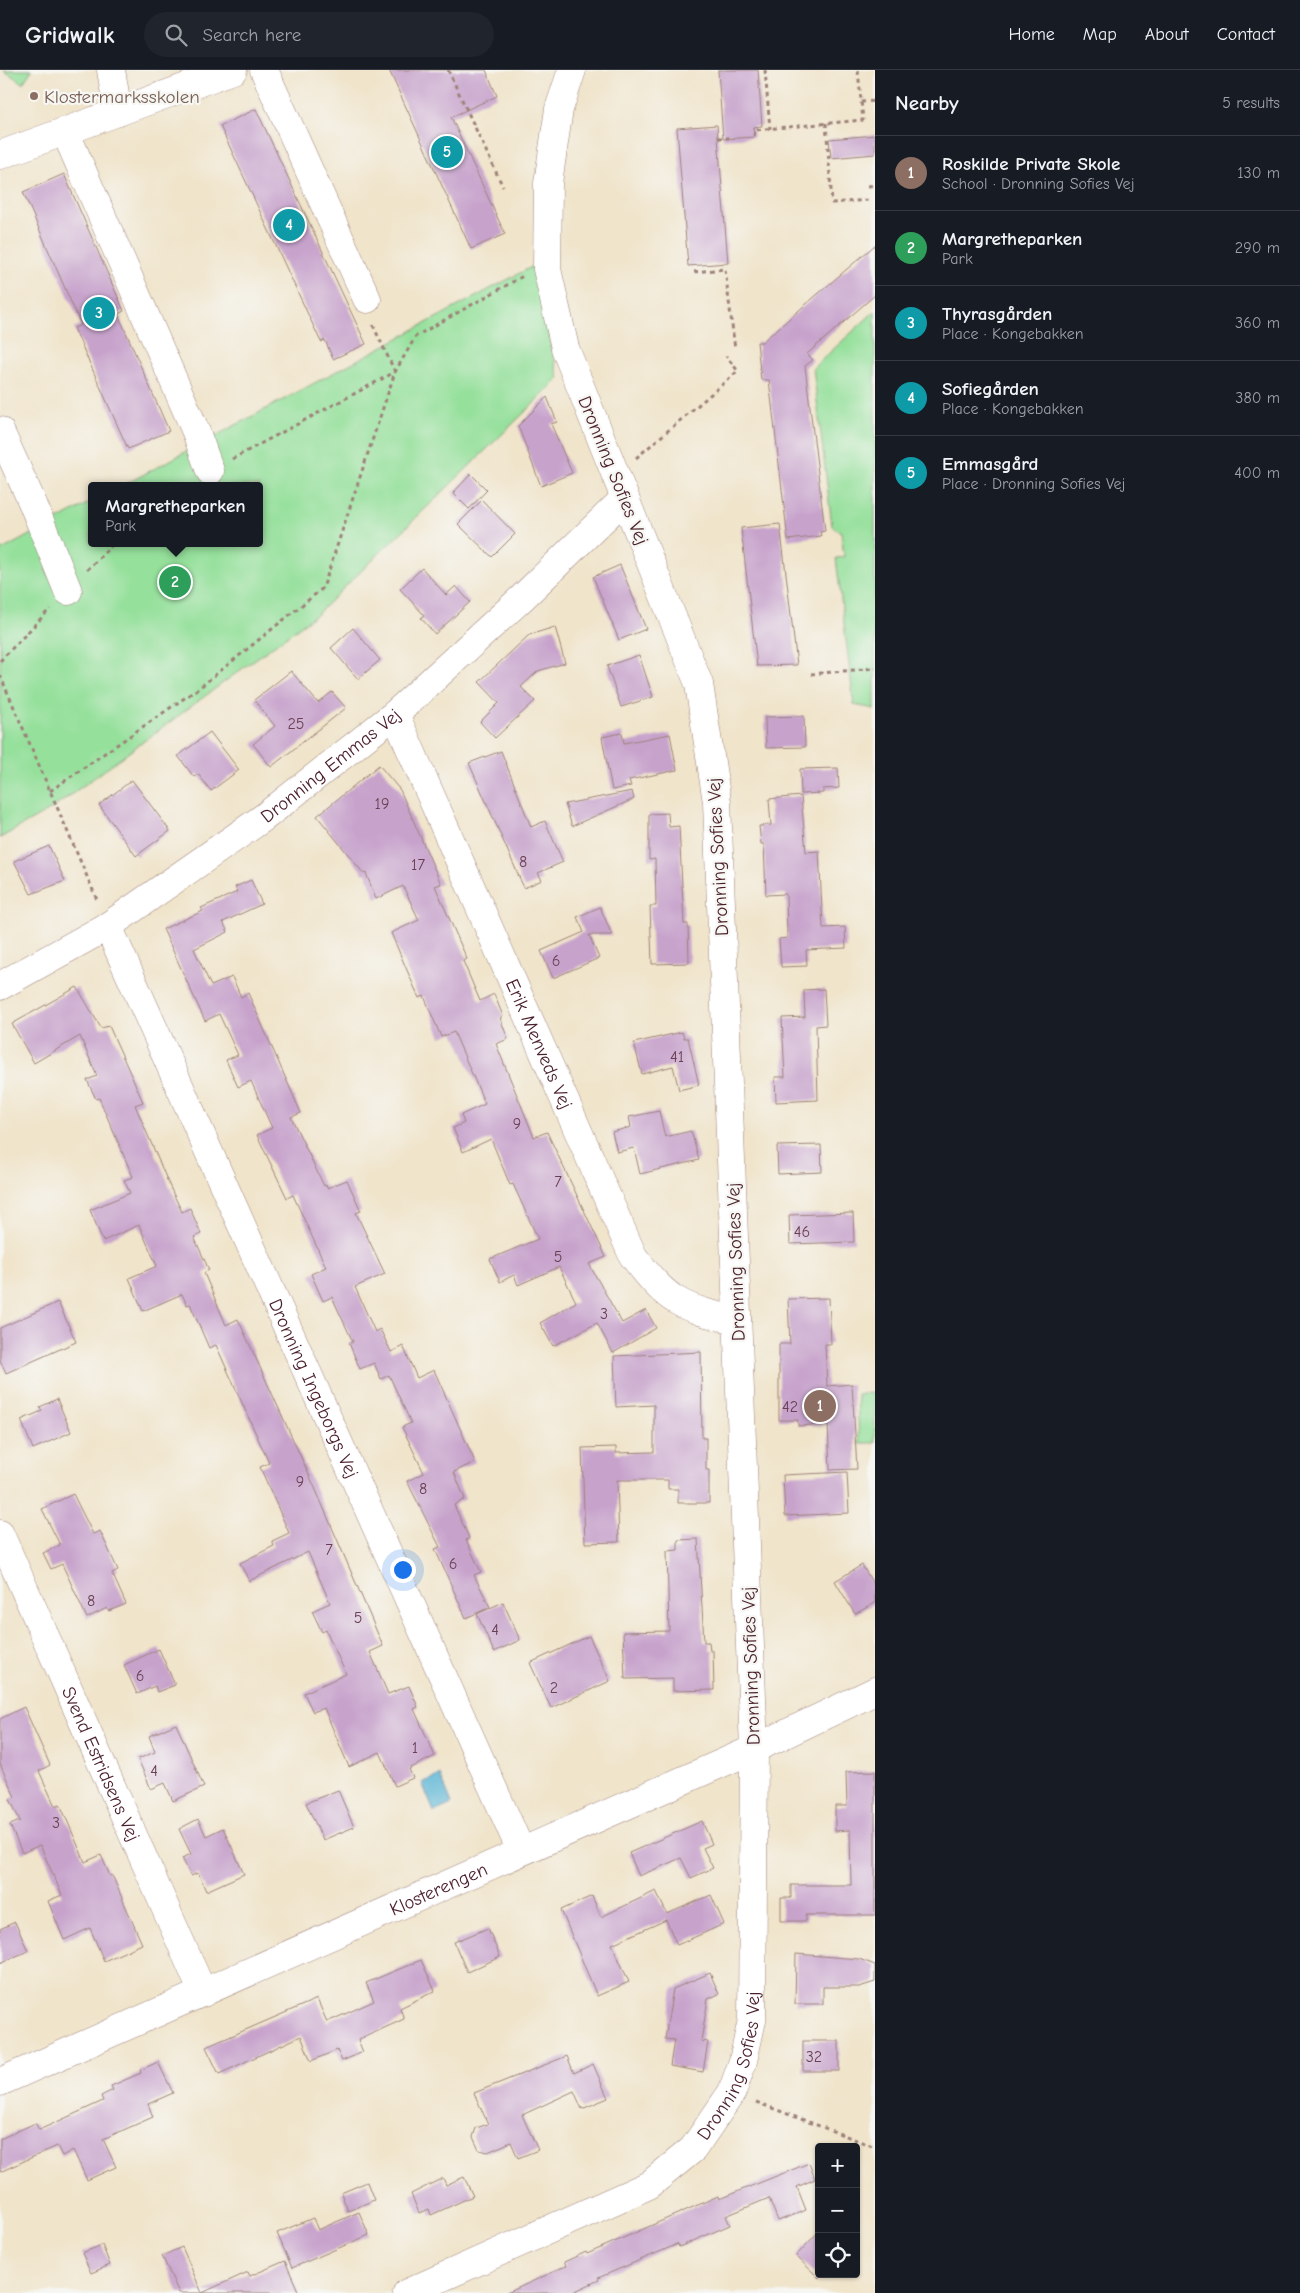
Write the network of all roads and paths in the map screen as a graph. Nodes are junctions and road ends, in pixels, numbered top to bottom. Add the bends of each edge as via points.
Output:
1 (112, 70) edge
2 (233, 70) edge
3 (264, 70) edge
4 (448, 70) edge
5 (572, 70) edge
6 (765, 70) edge
7 (858, 70) edge
8 (875, 101) edge
9 (861, 102) junction
10 (118, 112) junction
11 (826, 123) junction
12 (770, 129) junction
13 (65, 131) junction
14 (754, 136) dead end
15 (718, 138) dead end
16 (729, 138) dead end
17 (0, 155) edge
18 (875, 185) edge
19 (868, 186) dead end
20 (504, 187) dead end
21 (869, 200) dead end
22 (547, 269) junction
23 (694, 272) dead end
24 (367, 299) joint
25 (735, 349) dead end
26 (726, 356) dead end
27 (395, 372) junction
28 (0, 431) edge
29 (210, 471) joint
30 (621, 487) junction
31 (68, 591) dead end
32 (875, 668) edge
33 (811, 674) dead end
34 (0, 676) edge
35 (394, 714) junction
36 (50, 791) junction
37 (108, 926) junction
38 (0, 986) edge
39 (737, 1320) junction
40 (0, 1534) edge
41 (875, 1691) edge
42 (754, 1749) junction
43 (522, 1851) junction
44 (203, 1993) junction
45 (0, 2082) edge
46 (732, 2092) junction
47 (875, 2147) edge
48 (407, 2293) edge

1 - 10 street
2 - 10 street
3 - 24 street
4 - 20 path
5 - 22 street, Dronning Sofies Vej via 559,109 548,183
6 - 12 path
7 - 9 path
8 - 9 path
9 - 11 path via 863,120
10 - 13 street
11 - 12 path
11 - 21 path via 832,203
12 - 14 path via 755,130
13 - 17 street
13 - 29 street
15 - 16 path
18 - 19 path
22 - 27 path via 531,272 416,336
22 - 30 street, Dronning Sofies Vej via 565,348
23 - 25 path via 725,269
24 - 27 path via 368,316
26 - 30 path via 738,370
27 - 29 path
27 - 36 path via 323,588 199,688
28 - 31 street
30 - 35 street, Dronning Emmas Vej via 523,597
30 - 39 street, Dronning Sofies Vej via 699,684 717,802
32 - 33 path
34 - 36 path
35 - 37 street, Dronning Emmas Vej via 262,818
35 - 39 street, Erik Menveds Vej via 633,1256 673,1299 699,1312
36 - 37 path
37 - 38 street, Dronning Emmas Vej
37 - 43 street, Dronning Ingeborgs Vej
39 - 42 street, Dronning Sofies Vej
40 - 44 street, Svend Estridsens Vej
41 - 42 street, Klosterengen
42 - 43 street, Klosterengen
42 - 46 street, Dronning Sofies Vej via 752,2020
43 - 44 street, Klosterengen
44 - 45 street, Klosterengen
46 - 47 path
46 - 48 street, Dronning Sofies Vej via 693,2148 649,2185

